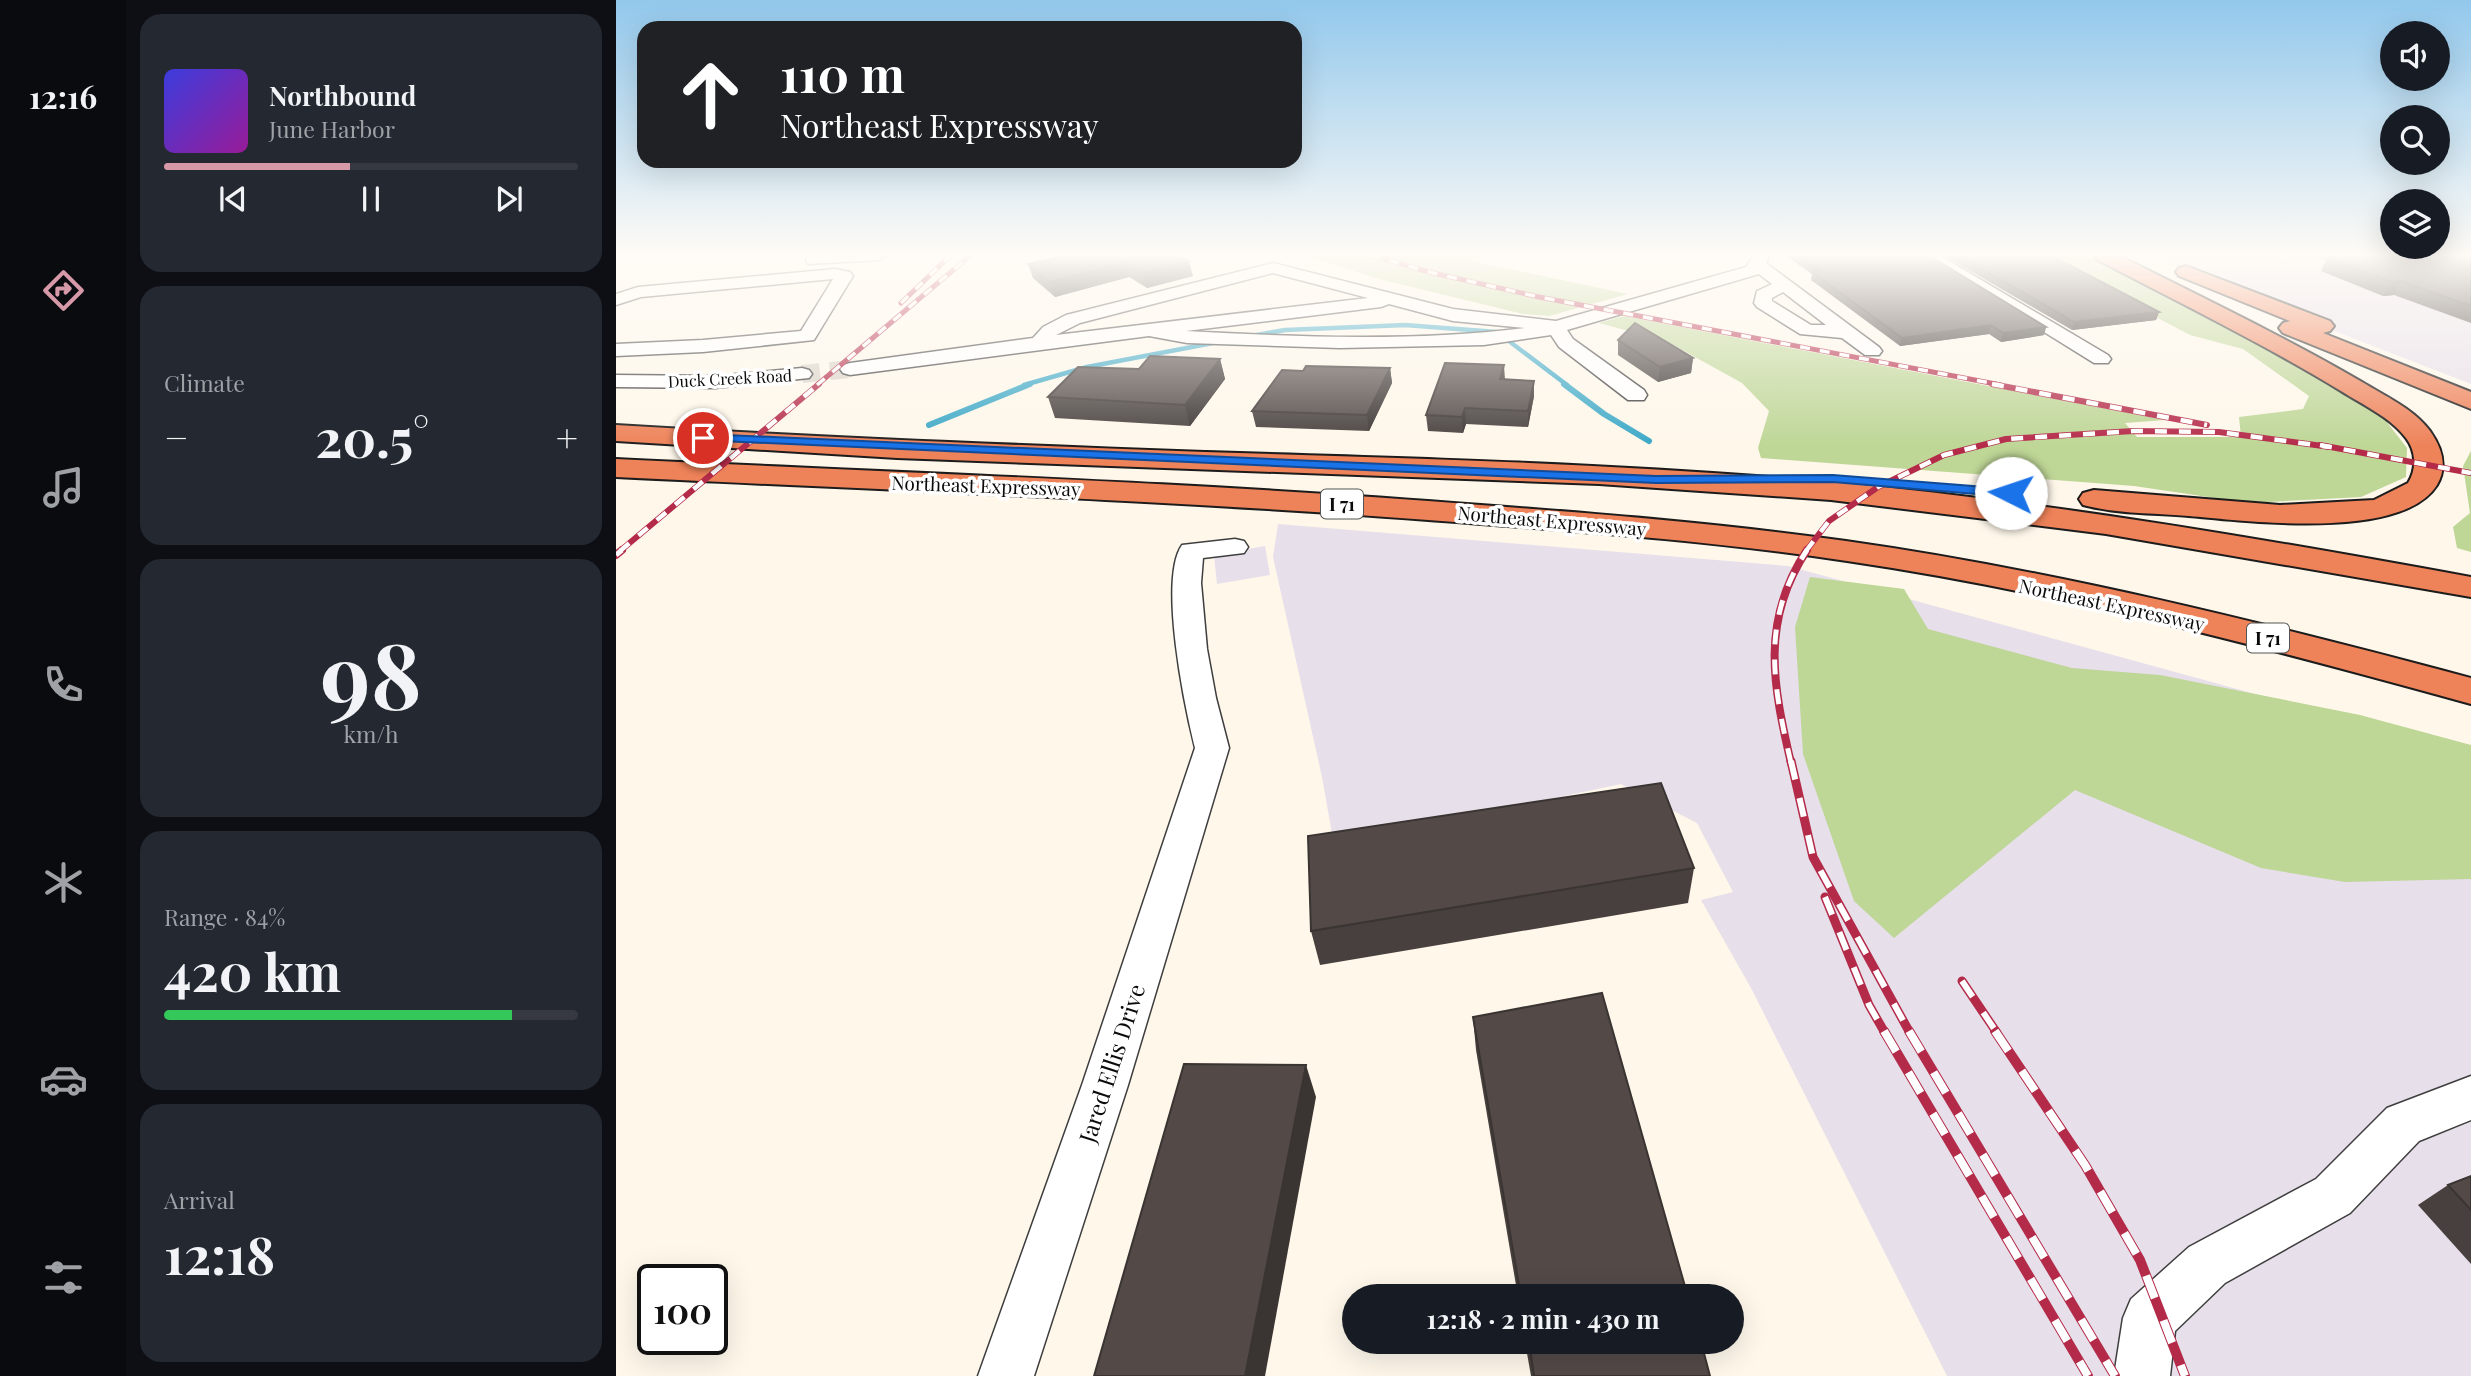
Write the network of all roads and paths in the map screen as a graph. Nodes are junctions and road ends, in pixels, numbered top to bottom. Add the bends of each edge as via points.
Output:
1 (817, 319) edge
2 (1073, 319) edge
3 (1246, 319) edge
4 (1500, 319) edge
5 (1582, 319) edge
6 (1789, 319) edge
7 (1829, 319) edge
8 (2035, 319) edge
9 (2228, 319) edge
10 (2273, 319) edge
11 (2304, 319) edge
12 (1555, 327) junction
13 (1154, 331) junction
14 (1846, 332) junction
15 (1040, 343) junction
16 (616, 350) edge
17 (1872, 351) dead end
18 (2101, 359) dead end
19 (850, 369) tunnel mouth
20 (802, 374) tunnel mouth
21 (616, 381) edge
22 (2471, 384) edge
23 (1636, 395) dead end
24 (2471, 398) edge
25 (616, 433) edge
26 (616, 468) edge
27 (1656, 480) junction
28 (1235, 547) dead end
29 (2471, 587) edge
30 (2471, 691) edge
31 (2471, 1098) edge
32 (1006, 1376) edge
33 (2142, 1376) edge

1 - 16 street via 807,336
2 - 15 street via 1053,328
3 - 13 street
4 - 12 street
5 - 12 street
6 - 14 street via 1807,330
7 - 14 street
8 - 18 street
9 - 27 highway via 2310,362 2395,414 2418,434 2430,463 2419,489 2382,508 2280,514 1833,479
10 - 24 highway
11 - 22 highway
12 - 13 street via 1484,339 1354,342 1238,340
12 - 23 street via 1566,343
13 - 15 street
14 - 17 street
15 - 19 street
20 - 21 street, Duck Creek Road via 715,382
25 - 27 highway, Northeast Expressway / I 71
26 - 30 highway, Northeast Expressway / I 71 via 1135,490 1691,532 1892,558 2124,605
27 - 29 highway, Northeast Expressway / I 71 via 1742,484 2067,519 2260,547
28 - 32 street, Jared Ellis Drive via 1191,551 1186,569 1193,665 1212,748
31 - 33 street via 2403,1124 2333,1195 2207,1265 2150,1318

